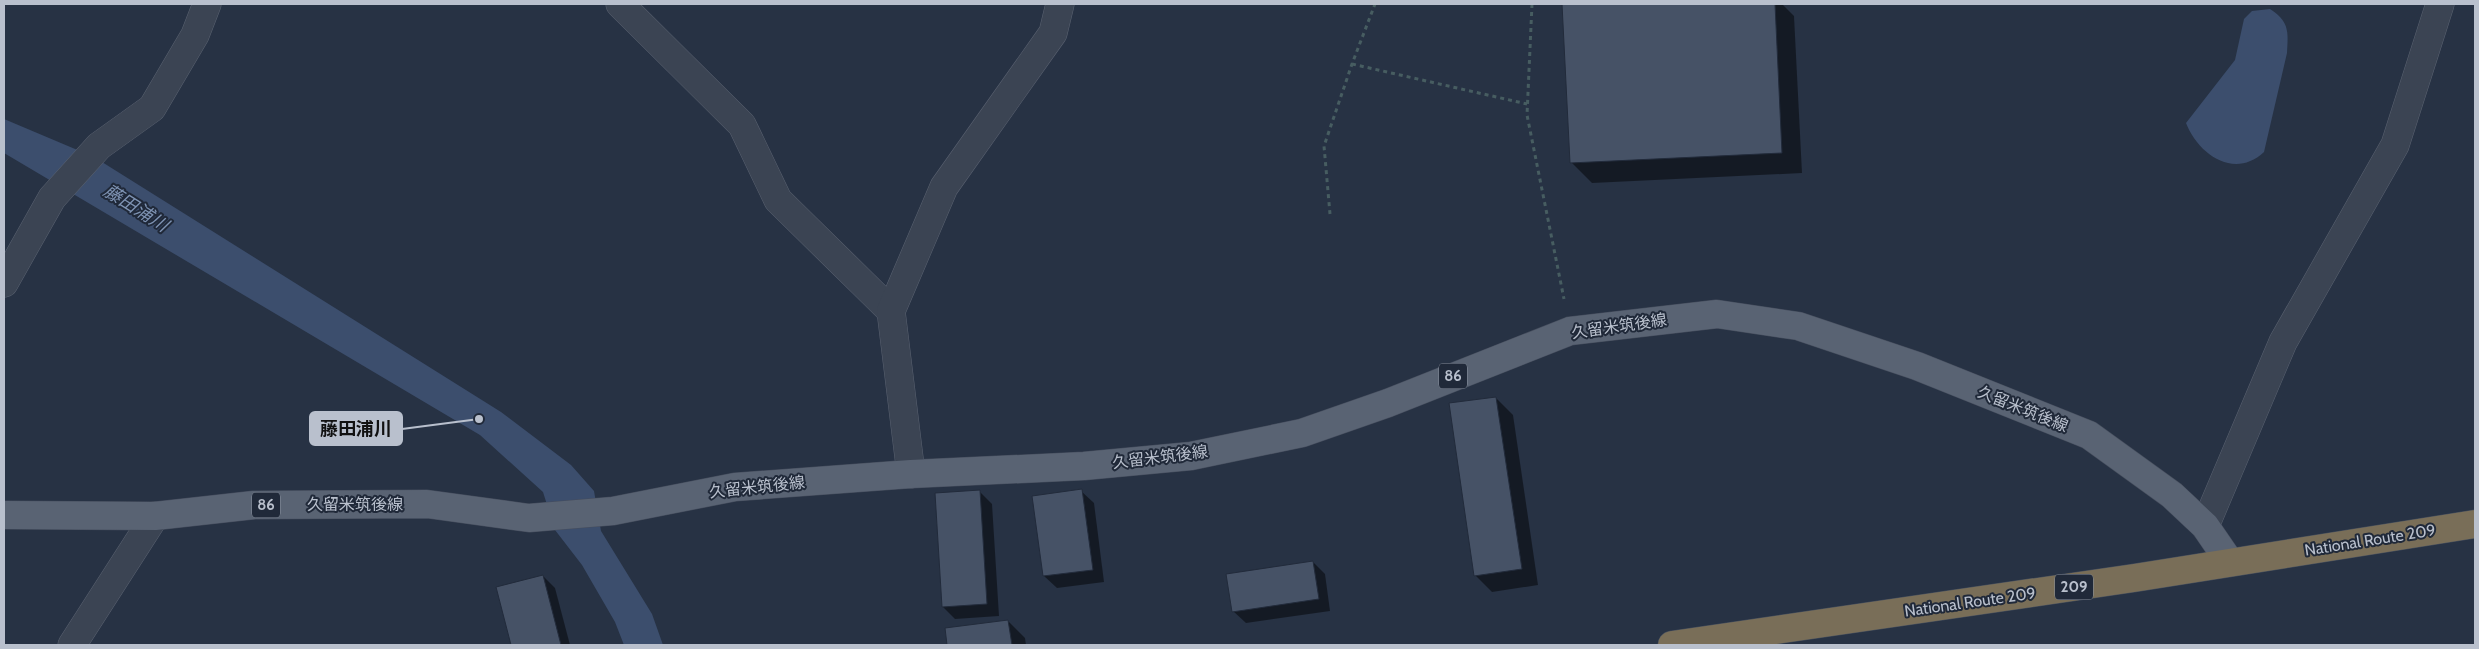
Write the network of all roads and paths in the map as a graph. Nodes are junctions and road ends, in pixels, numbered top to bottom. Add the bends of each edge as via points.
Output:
1 (207, 4) edge
2 (620, 4) edge
3 (1060, 4) edge
4 (1376, 4) edge
5 (1532, 4) edge
6 (2440, 4) edge
7 (1352, 64) junction
8 (1527, 104) junction
9 (1330, 214) dead end
10 (4, 283) edge
11 (891, 311) junction
12 (1570, 331) junction
13 (911, 474) junction
14 (4, 515) edge
15 (155, 516) junction
16 (2475, 524) edge
17 (2205, 526) junction
18 (2230, 561) junction
19 (72, 645) edge
20 (1672, 645) edge

1 - 10 street via 195,35 152,108 99,146 57,192
2 - 11 street via 742,125 778,200
3 - 11 street via 1053,33 944,186
4 - 7 path
5 - 8 path
6 - 17 street via 2395,145 2283,342
7 - 8 path
7 - 9 path via 1324,146
8 - 12 path
11 - 13 street
12 - 13 main road, 久留米筑後線 / 86 via 1388,403 1302,433 1191,456 1084,466
12 - 17 main road, 久留米筑後線 / 86 via 1717,314 1798,326 1916,366 2089,435 2172,495
13 - 15 main road, 久留米筑後線 / 86 via 735,487 612,511 529,518 427,504 254,505
14 - 15 main road, 久留米筑後線 / 86
15 - 19 street
16 - 18 highway, National Route 209 / 209
17 - 18 main road, 久留米筑後線 / 86
18 - 20 highway, National Route 209 / 209 via 2124,580

